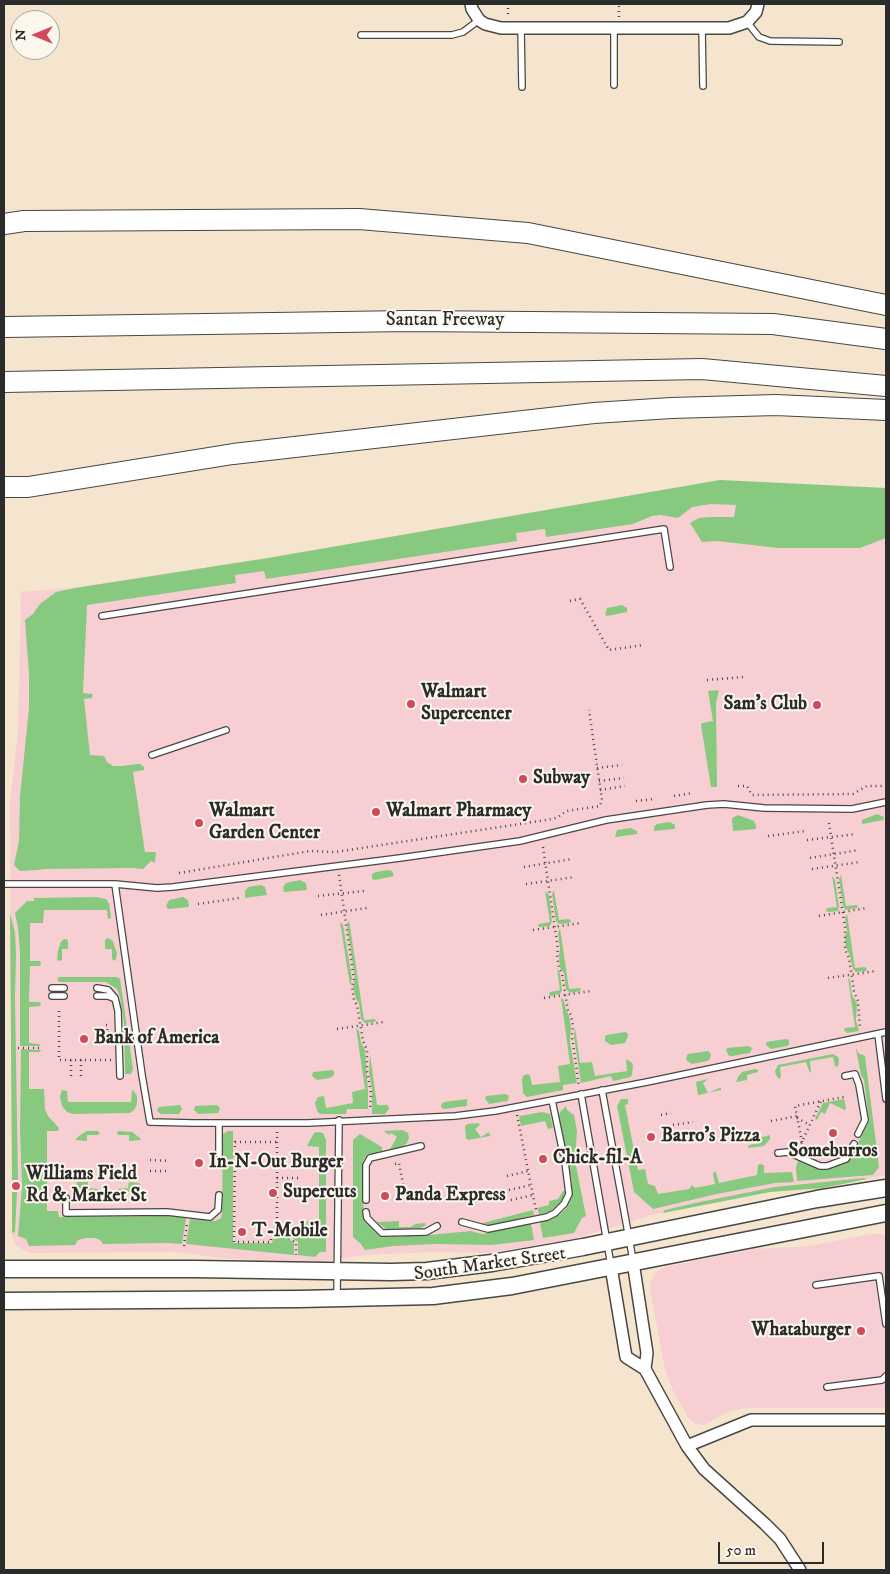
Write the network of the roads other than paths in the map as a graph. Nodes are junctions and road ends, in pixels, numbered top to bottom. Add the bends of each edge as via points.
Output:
1 (471, 4) edge
2 (758, 4) edge
3 (479, 20) junction
4 (747, 22) junction
5 (616, 24) junction
6 (521, 28) junction
7 (702, 28) junction
8 (361, 35) dead end
9 (839, 42) dead end
10 (614, 85) dead end
11 (703, 86) dead end
12 (522, 87) dead end
13 (4, 224) edge
14 (886, 305) edge
15 (4, 327) edge
16 (886, 339) edge
17 (4, 382) edge
18 (886, 386) edge
19 (886, 410) edge
20 (4, 487) edge
21 (670, 567) dead end
22 (102, 616) dead end
23 (226, 730) dead end
24 (152, 755) dead end
25 (886, 802) edge
26 (4, 884) edge
27 (115, 884) junction
28 (52, 988) dead end
29 (64, 988) dead end
30 (97, 988) dead end
31 (52, 996) dead end
32 (64, 996) dead end
33 (97, 996) dead end
34 (115, 998) junction
35 (886, 1032) edge
36 (878, 1034) junction
37 (120, 1076) dead end
38 (845, 1076) dead end
39 (602, 1090) junction
40 (581, 1094) junction
41 (886, 1099) edge
42 (552, 1100) junction
43 (339, 1120) junction
44 (219, 1123) junction
45 (858, 1134) dead end
46 (854, 1144) dead end
47 (421, 1146) dead end
48 (563, 1153) dead end
49 (778, 1153) dead end
50 (219, 1154) dead end
51 (565, 1162) dead end
52 (886, 1188) edge
53 (219, 1195) dead end
54 (66, 1198) dead end
55 (366, 1200) dead end
56 (366, 1212) dead end
57 (886, 1213) edge
58 (462, 1222) dead end
59 (438, 1226) dead end
60 (629, 1237) junction
61 (606, 1242) junction
62 (633, 1262) junction
63 (611, 1267) junction
64 (4, 1269) edge
65 (337, 1271) junction
66 (816, 1285) dead end
67 (337, 1298) junction
68 (4, 1301) edge
69 (886, 1324) edge
70 (645, 1369) junction
71 (886, 1376) edge
72 (827, 1388) dead end
73 (886, 1420) edge
74 (686, 1446) junction
75 (800, 1570) edge

1 - 3 street
2 - 4 street
3 - 6 street via 500,28
3 - 8 lane via 463,32 452,35
4 - 7 street via 729,28
4 - 9 lane via 759,38 770,41
5 - 6 street
5 - 7 street
5 - 10 lane
6 - 12 lane
7 - 11 lane
13 - 14 highway via 24,221 359,219 528,233
15 - 16 highway, Santan Freeway via 408,321 774,324
17 - 18 highway via 702,369
19 - 20 highway via 776,405 594,413 233,454 28,487
21 - 22 lane via 664,529
23 - 24 lane
25 - 27 lane via 852,809 707,805 606,820 520,841 338,866 173,887
26 - 27 lane
27 - 44 lane via 150,1122
28 - 29 lane
30 - 34 lane via 108,990
31 - 32 lane
33 - 34 lane
34 - 37 lane
35 - 36 lane
36 - 39 lane
36 - 41 lane
38 - 45 lane via 855,1074 859,1085 865,1120
39 - 40 lane
39 - 60 lane
40 - 42 lane
40 - 61 lane
42 - 43 lane via 446,1117
42 - 48 lane
43 - 44 lane
43 - 65 lane
44 - 50 lane
46 - 49 lane via 846,1159 827,1166 788,1152
47 - 55 lane via 370,1158 366,1165
51 - 58 lane via 569,1194 555,1213 488,1229
52 - 60 street, South Market Street
53 - 54 lane via 218,1210 210,1217 167,1212 66,1213
56 - 59 lane via 367,1218 382,1233 426,1232
57 - 62 street, South Market Street
60 - 61 street, South Market Street
60 - 62 lane
61 - 63 lane
61 - 65 street, South Market Street via 430,1271
62 - 63 street, South Market Street
62 - 70 street via 648,1353
63 - 67 street, South Market Street via 471,1292
63 - 70 street via 626,1357
64 - 65 street, South Market Street
65 - 67 lane
66 - 69 lane via 879,1276
67 - 68 street, South Market Street
70 - 74 street
71 - 72 lane via 882,1380
73 - 74 street via 751,1420
74 - 75 street via 704,1468 766,1524

